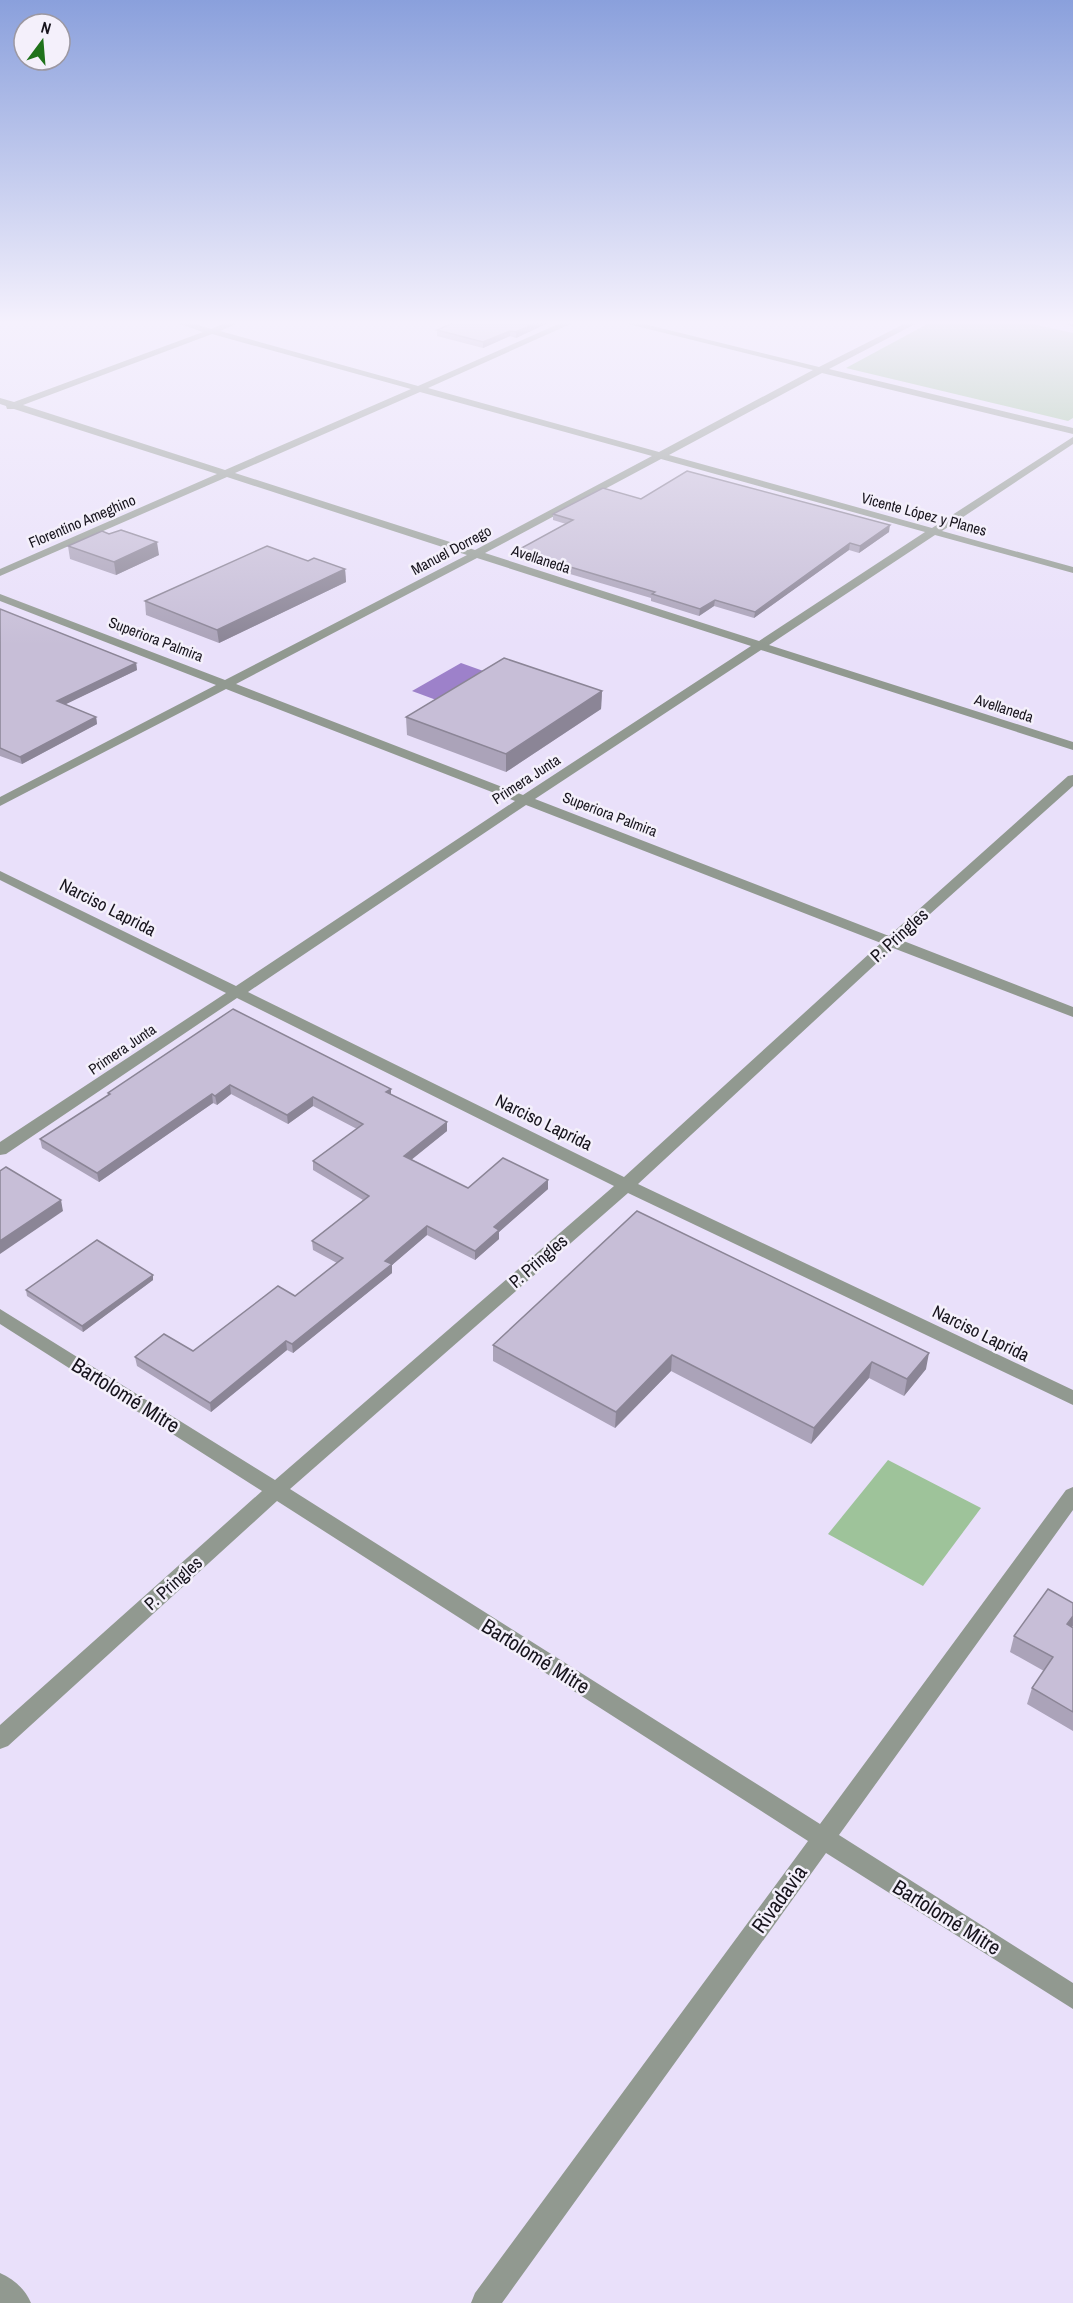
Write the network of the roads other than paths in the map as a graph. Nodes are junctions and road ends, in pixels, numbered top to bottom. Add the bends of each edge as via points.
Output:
1 (88, 429) edge
2 (328, 429) edge
3 (565, 429) edge
4 (707, 429) edge
5 (1073, 440) edge
6 (658, 455) junction
7 (228, 474) junction
8 (931, 532) junction
9 (476, 554) junction
10 (1073, 570) edge
11 (0, 573) edge
12 (0, 597) edge
13 (762, 646) junction
14 (227, 684) junction
15 (1073, 746) edge
16 (1073, 779) edge
17 (526, 799) junction
18 (0, 802) edge
19 (0, 875) edge
20 (891, 942) junction
21 (236, 993) junction
22 (1073, 1012) edge
23 (0, 1150) edge
24 (626, 1185) junction
25 (0, 1315) edge
26 (1073, 1398) edge
27 (276, 1490) junction
28 (1073, 1495) edge
29 (0, 1739) edge
30 (824, 1839) junction
31 (1073, 1997) edge
32 (0, 2287) edge
33 (17, 2303) edge
34 (485, 2303) edge

1 - 7 street, Avellaneda
2 - 7 street, Florentino Ameghino
3 - 6 street, Vicente López y Planes
4 - 6 street, Manuel Dorrego
5 - 8 street, Primera Junta
6 - 8 street, Vicente López y Planes
6 - 9 street, Manuel Dorrego
7 - 9 street, Avellaneda
7 - 11 street, Florentino Ameghino
8 - 10 street, Vicente López y Planes
8 - 13 street, Primera Junta
9 - 13 street, Avellaneda
9 - 14 street, Manuel Dorrego
12 - 14 street, Superiora Palmira
13 - 15 street, Avellaneda
13 - 17 street, Primera Junta
14 - 17 street, Superiora Palmira
14 - 18 street, Manuel Dorrego
16 - 20 street, P. Pringles
17 - 20 street, Superiora Palmira
17 - 21 street, Primera Junta
19 - 21 street, Narciso Laprida
20 - 22 street, Superiora Palmira
20 - 24 street, P. Pringles
21 - 23 street, Primera Junta
21 - 24 street, Narciso Laprida
24 - 26 street, Narciso Laprida
24 - 27 street, P. Pringles
25 - 27 street, Bartolomé Mitre
27 - 29 street, P. Pringles
27 - 30 street, Bartolomé Mitre
28 - 30 street, Rivadavia
30 - 31 street, Bartolomé Mitre
30 - 34 street, Rivadavia
32 - 33 street

